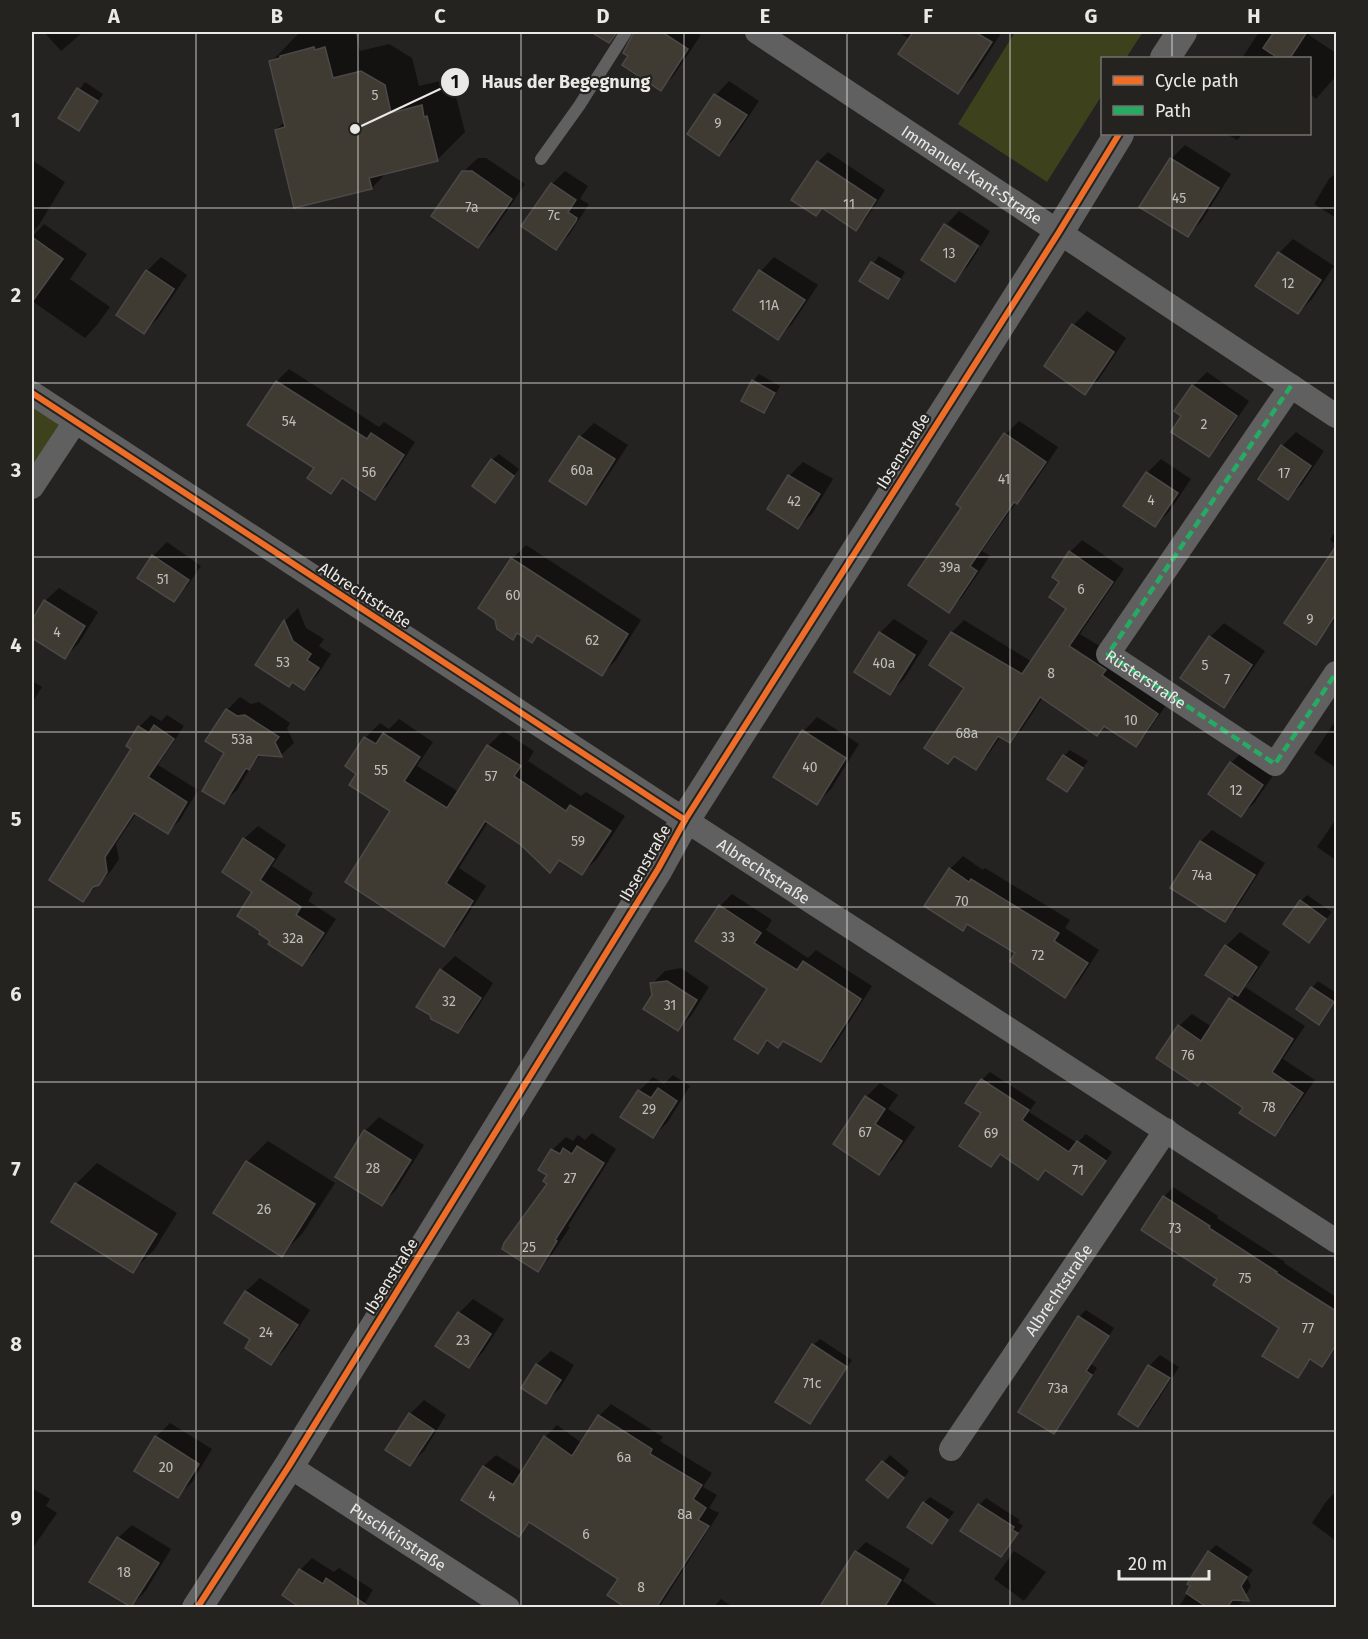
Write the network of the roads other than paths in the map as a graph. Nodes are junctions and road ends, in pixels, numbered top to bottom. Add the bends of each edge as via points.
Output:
1 (626, 32) edge
2 (758, 32) edge
3 (1182, 32) edge
4 (1166, 57) edge
5 (1118, 135) edge
6 (541, 159) dead end
7 (1059, 232) junction
8 (1291, 386) junction
9 (32, 393) edge
10 (1336, 416) edge
11 (75, 422) junction
12 (32, 485) edge
13 (1336, 674) edge
14 (685, 819) junction
15 (1166, 1130) junction
16 (1336, 1241) edge
17 (951, 1449) dead end
18 (289, 1466) junction
19 (197, 1608) edge
20 (508, 1608) edge

1 - 6 lane
2 - 7 street, Immanuel-Kant-Straße
3 - 4 street
5 - 7 street, Ibsenstraße
7 - 8 street, Immanuel-Kant-Straße
7 - 14 street, Ibsenstraße
8 - 10 street, Immanuel-Kant-Straße
8 - 13 street, Rüsterstraße via 1108,654 1275,764
9 - 11 street, Albrechtstraße
11 - 12 street
11 - 14 street, Albrechtstraße
14 - 15 street, Albrechtstraße
14 - 18 street, Ibsenstraße via 658,869
15 - 16 street, Albrechtstraße
15 - 17 street, Albrechtstraße
18 - 19 street, Ibsenstraße
18 - 20 street, Puschkinstraße

